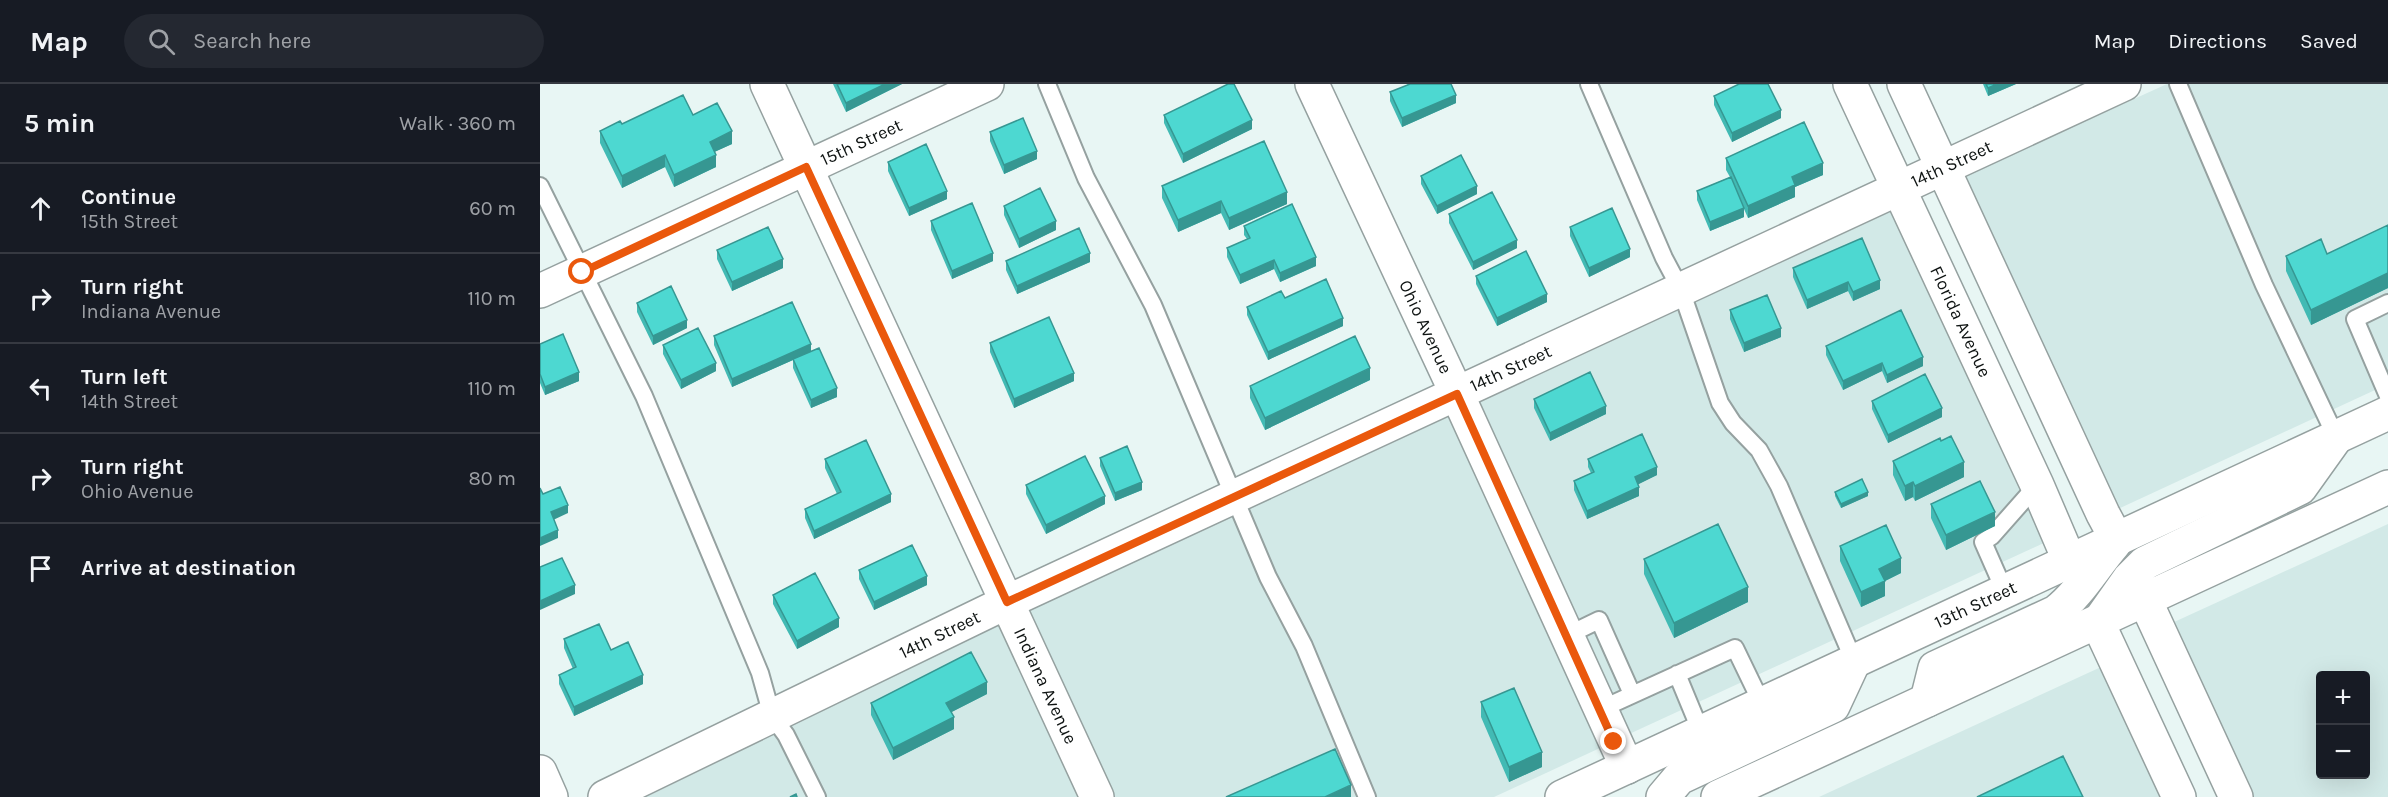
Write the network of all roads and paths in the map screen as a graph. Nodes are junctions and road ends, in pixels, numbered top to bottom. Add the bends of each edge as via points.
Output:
1 (767, 84) edge
2 (987, 84) edge
3 (1047, 84) edge
4 (1312, 84) edge
5 (1590, 84) edge
6 (1850, 84) edge
7 (1904, 84) edge
8 (2124, 84) edge
9 (2178, 84) edge
10 (1943, 166) junction
11 (806, 167) junction
12 (540, 186) edge
13 (1898, 187) junction
14 (582, 272) junction
15 (1681, 290) junction
16 (540, 291) edge
17 (2388, 303) edge
18 (1457, 394) junction
19 (2388, 396) edge
20 (2388, 413) edge
21 (2336, 437) junction
22 (2388, 461) edge
23 (2037, 485) junction
24 (2382, 490) edge
25 (1235, 496) junction
26 (2117, 540) junction
27 (2070, 562) junction
28 (2005, 592) junction
29 (2145, 600) junction
30 (1007, 602) junction
31 (2098, 622) junction
32 (1566, 636) junction
33 (1854, 661) junction
34 (1677, 674) junction
35 (1632, 694) junction
36 (1927, 700) junction
37 (1762, 704) junction
38 (1599, 710) junction
39 (772, 716) junction
40 (1701, 732) junction
41 (540, 772) edge
42 (1623, 782) edge
43 (551, 797) edge
44 (605, 797) edge
45 (817, 797) edge
46 (1096, 797) edge
47 (1367, 797) edge
48 (1562, 797) edge
49 (1663, 797) edge
50 (1718, 797) edge
51 (2180, 797) edge
52 (2236, 797) edge

1 - 11 main road, Indiana Avenue
2 - 11 main road, 15th Street
3 - 25 lane via 1086,178 1153,305
4 - 18 main road, Ohio Avenue
5 - 15 lane
6 - 13 main road, Florida Avenue
7 - 10 main road
8 - 10 main road, 14th Street
9 - 21 lane via 2264,285
10 - 13 main road, 14th Street
10 - 26 main road
11 - 14 main road, 15th Street
11 - 30 main road, Indiana Avenue
12 - 14 lane
13 - 15 main road, 14th Street
13 - 23 main road, Florida Avenue
14 - 16 main road, 15th Street
14 - 39 lane via 644,396 760,673
15 - 18 main road, 14th Street
15 - 33 lane via 1720,403 1759,450 1779,486
17 - 19 lane via 2355,319
18 - 25 main road, 14th Street
18 - 32 main road, Ohio Avenue
20 - 21 main road, 13th Street
21 - 26 main road, 13th Street
21 - 31 main road via 2300,488 2145,563
22 - 24 main road
23 - 27 main road, Florida Avenue
23 - 28 lane via 1983,542
24 - 29 main road
25 - 30 main road, 14th Street
25 - 47 lane via 1268,577 1330,705
26 - 27 main road, 13th Street
26 - 36 main road via 2072,599 2056,612 1935,668
27 - 28 main road, 13th Street
28 - 33 main road, 13th Street
29 - 31 main road
29 - 52 main road
30 - 39 main road, 14th Street
30 - 46 main road, Indiana Avenue
31 - 36 main road
31 - 51 main road
32 - 35 lane via 1599,620
32 - 38 main road, Ohio Avenue
33 - 37 main road, 13th Street
33 - 49 main road via 1833,706 1679,778
34 - 35 lane
34 - 37 lane via 1735,648
34 - 40 lane
35 - 38 lane
36 - 50 main road
37 - 40 main road, 13th Street
38 - 42 main road, Ohio Avenue
39 - 44 main road, 14th Street
39 - 45 lane via 786,735
40 - 42 main road, 13th Street
41 - 43 main road
42 - 48 main road, 13th Street

